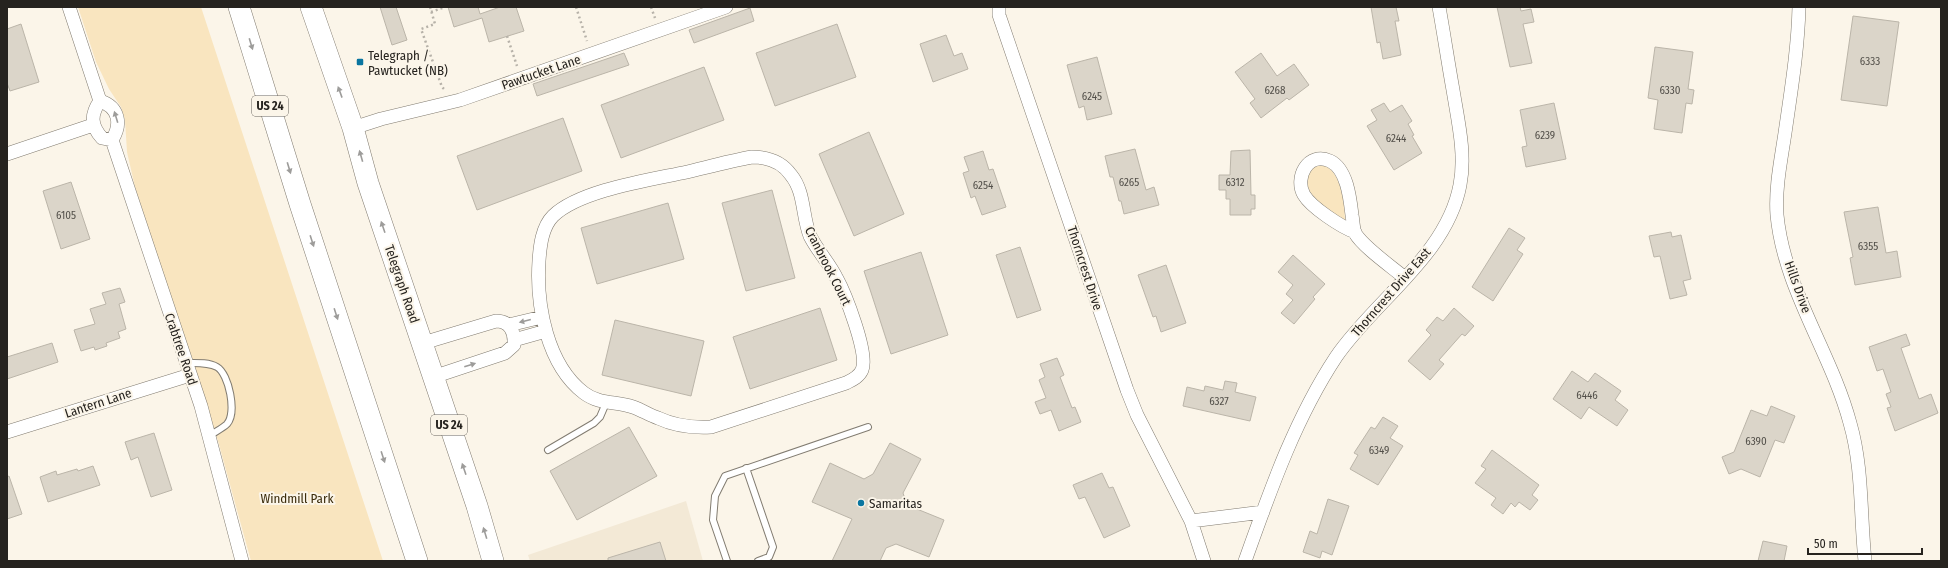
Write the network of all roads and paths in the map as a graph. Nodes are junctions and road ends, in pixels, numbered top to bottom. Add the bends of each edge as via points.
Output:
1 (69, 7) edge
2 (239, 7) edge
3 (311, 7) edge
4 (430, 7) edge
5 (445, 7) edge
6 (576, 7) edge
7 (651, 7) edge
8 (726, 7) edge
9 (998, 7) edge
10 (1440, 7) edge
11 (1799, 7) edge
12 (431, 12) junction
13 (657, 22) dead end
14 (507, 36) dead end
15 (588, 46) dead end
16 (518, 70) dead end
17 (447, 90) dead end
18 (100, 101) junction
19 (93, 125) junction
20 (353, 128) junction
21 (112, 140) junction
22 (7, 154) edge
23 (1355, 232) junction
24 (1405, 278) junction
25 (542, 317) junction
26 (509, 325) junction
27 (546, 331) junction
28 (514, 340) junction
29 (422, 343) junction
30 (188, 369) junction
31 (433, 376) junction
32 (606, 403) junction
33 (868, 427) dead end
34 (7, 432) edge
35 (209, 436) junction
36 (548, 450) dead end
37 (746, 468) junction
38 (1263, 512) junction
39 (1191, 521) junction
40 (242, 561) edge
41 (417, 561) edge
42 (493, 561) edge
43 (727, 561) edge
44 (758, 561) edge
45 (1204, 561) edge
46 (1245, 561) edge
47 (1865, 561) edge

1 - 18 street
2 -> 41 highway, US 24
20 -> 3 highway, Telegraph Road / US 24
4 - 12 path
5 - 12 path
6 - 15 path
7 - 13 path
8 - 20 street, Pawtucket Lane via 460,100
9 - 39 street, Thorncrest Drive via 1127,390
10 - 24 street, Thorncrest Drive East via 1460,136 1460,184 1456,203 1438,236
11 - 47 street, Hills Drive via 1796,53 1778,179 1777,214 1780,234 1797,290 1850,422 1858,453
12 - 17 path via 435,24 421,29 442,87
14 - 16 path
18 - 19 street via 92,116
21 -> 18 street via 118,131 115,112 111,106
19 - 21 street via 102,138
19 - 22 street
29 -> 20 highway, Telegraph Road / US 24 via 368,183
21 - 30 street, Crabtree Road
23 - 23 street via 1341,171 1330,161 1312,161 1301,174 1300,186 1304,196 1342,227
23 - 24 street
24 - 38 street, Thorncrest Drive East via 1353,335 1328,370 1306,408
25 -> 26 street
25 - 27 street, Cranbrook Court
25 - 32 street, Cranbrook Court via 538,275 542,236 551,218 568,205 636,183 752,157 761,156 772,160 792,176 801,196 807,229 841,286 862,349 864,361 862,370 856,378 711,427 674,424 632,406
26 - 28 street
26 - 29 street via 503,321 496,321
27 - 28 street
27 - 32 street, Cranbrook Court via 552,349 570,380 586,395
31 -> 28 street via 505,353 514,345
29 - 31 highway, Telegraph Road / US 24
30 - 34 street, Lantern Lane
30 - 35 street, Crabtree Road
30 - 35 lane via 207,364 217,368 223,373 232,401 233,410 228,423
42 -> 31 highway, Telegraph Road / US 24
32 - 36 lane via 600,417 594,423
33 - 37 lane
35 - 40 street, Crabtree Road
37 - 43 lane via 726,476 715,496 713,520
37 - 44 lane via 773,547 769,557
38 - 39 street
38 - 46 street, Thorncrest Drive East
39 - 45 street, Thorncrest Drive

